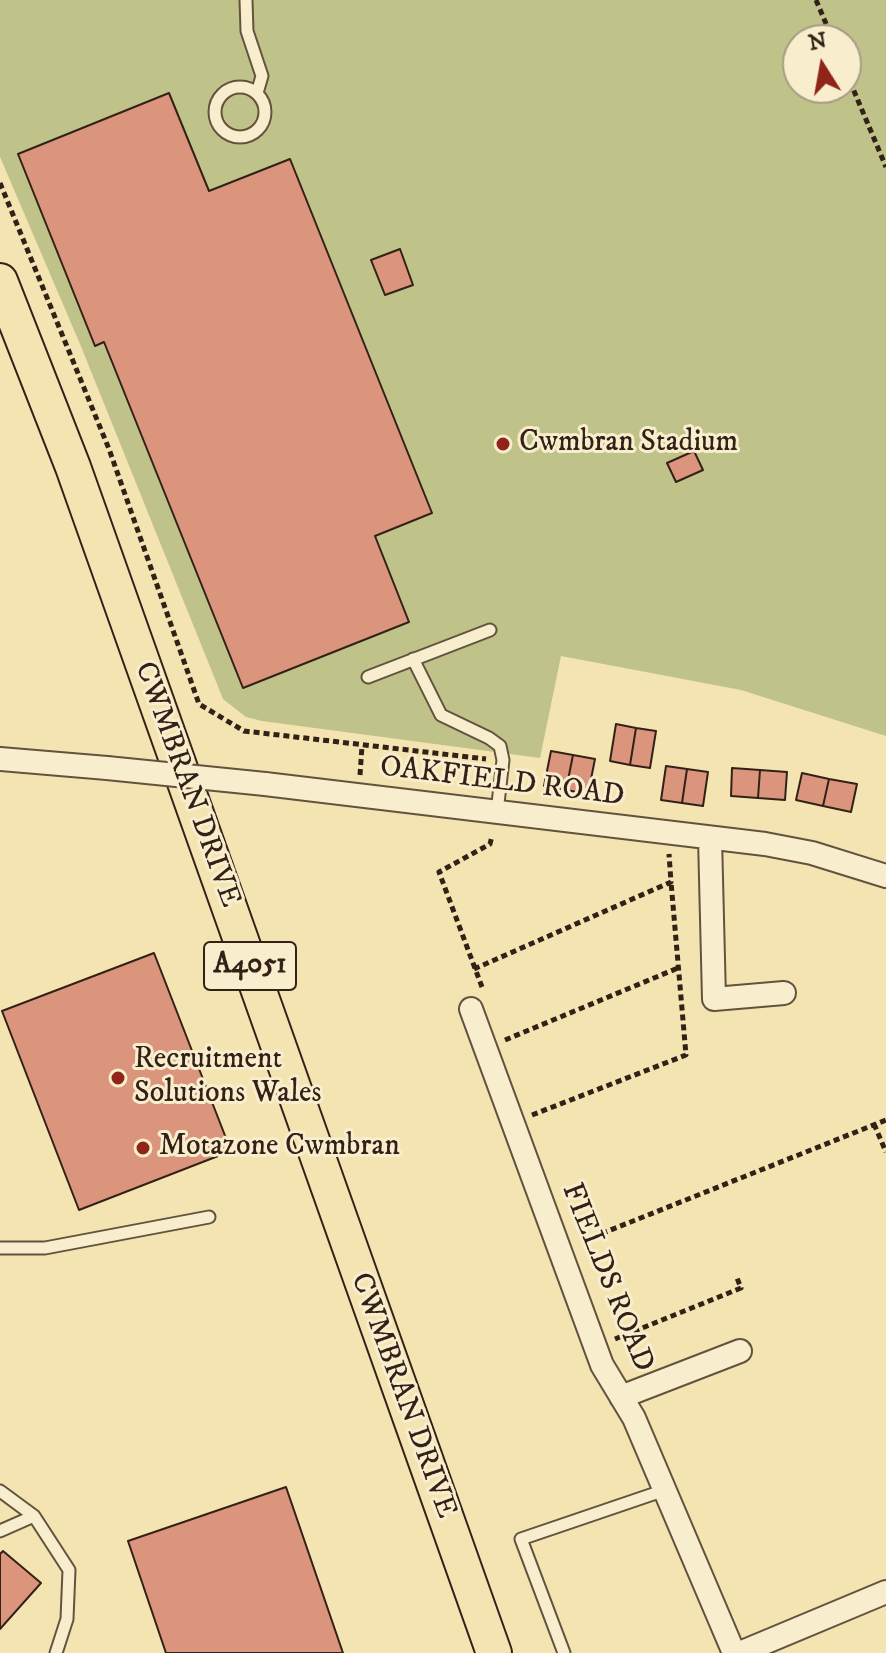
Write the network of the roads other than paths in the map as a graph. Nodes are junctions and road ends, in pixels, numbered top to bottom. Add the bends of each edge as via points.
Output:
1 (246, 0) edge
2 (257, 93) junction
3 (0, 281) edge
4 (490, 630) dead end
5 (413, 659) junction
6 (368, 677) dead end
7 (0, 759) edge
8 (497, 812) junction
9 (710, 838) junction
10 (886, 876) edge
11 (784, 993) dead end
12 (471, 1009) road end
13 (209, 1217) dead end
14 (0, 1248) edge
15 (740, 1351) dead end
16 (621, 1397) junction
17 (665, 1490) junction
18 (0, 1491) edge
19 (34, 1516) junction
20 (0, 1531) edge
21 (886, 1592) edge
22 (56, 1653) edge
23 (494, 1653) edge
24 (564, 1653) edge
25 (734, 1653) edge
26 (740, 1653) edge

1 - 2 lane via 247,31 262,76
2 - 2 lane via 265,106 259,128 246,136 223,130 216,115 219,98 233,88
3 - 23 main road, CWMBRAN DRIVE / A4051 via 73,467
4 - 5 lane
5 - 6 lane
5 - 8 lane via 441,715 495,741 503,753
7 - 8 street, OAKFIELD ROAD, bridge
8 - 9 street, OAKFIELD ROAD
9 - 10 street, OAKFIELD ROAD via 812,853
9 - 11 street via 714,999
12 - 16 street, FIELDS ROAD via 602,1365
13 - 14 lane via 45,1248
15 - 16 street
16 - 17 street, FIELDS ROAD
17 - 24 lane via 521,1539
17 - 25 street, FIELDS ROAD
18 - 19 lane
19 - 20 lane
19 - 22 lane via 69,1570 67,1619
21 - 26 street

